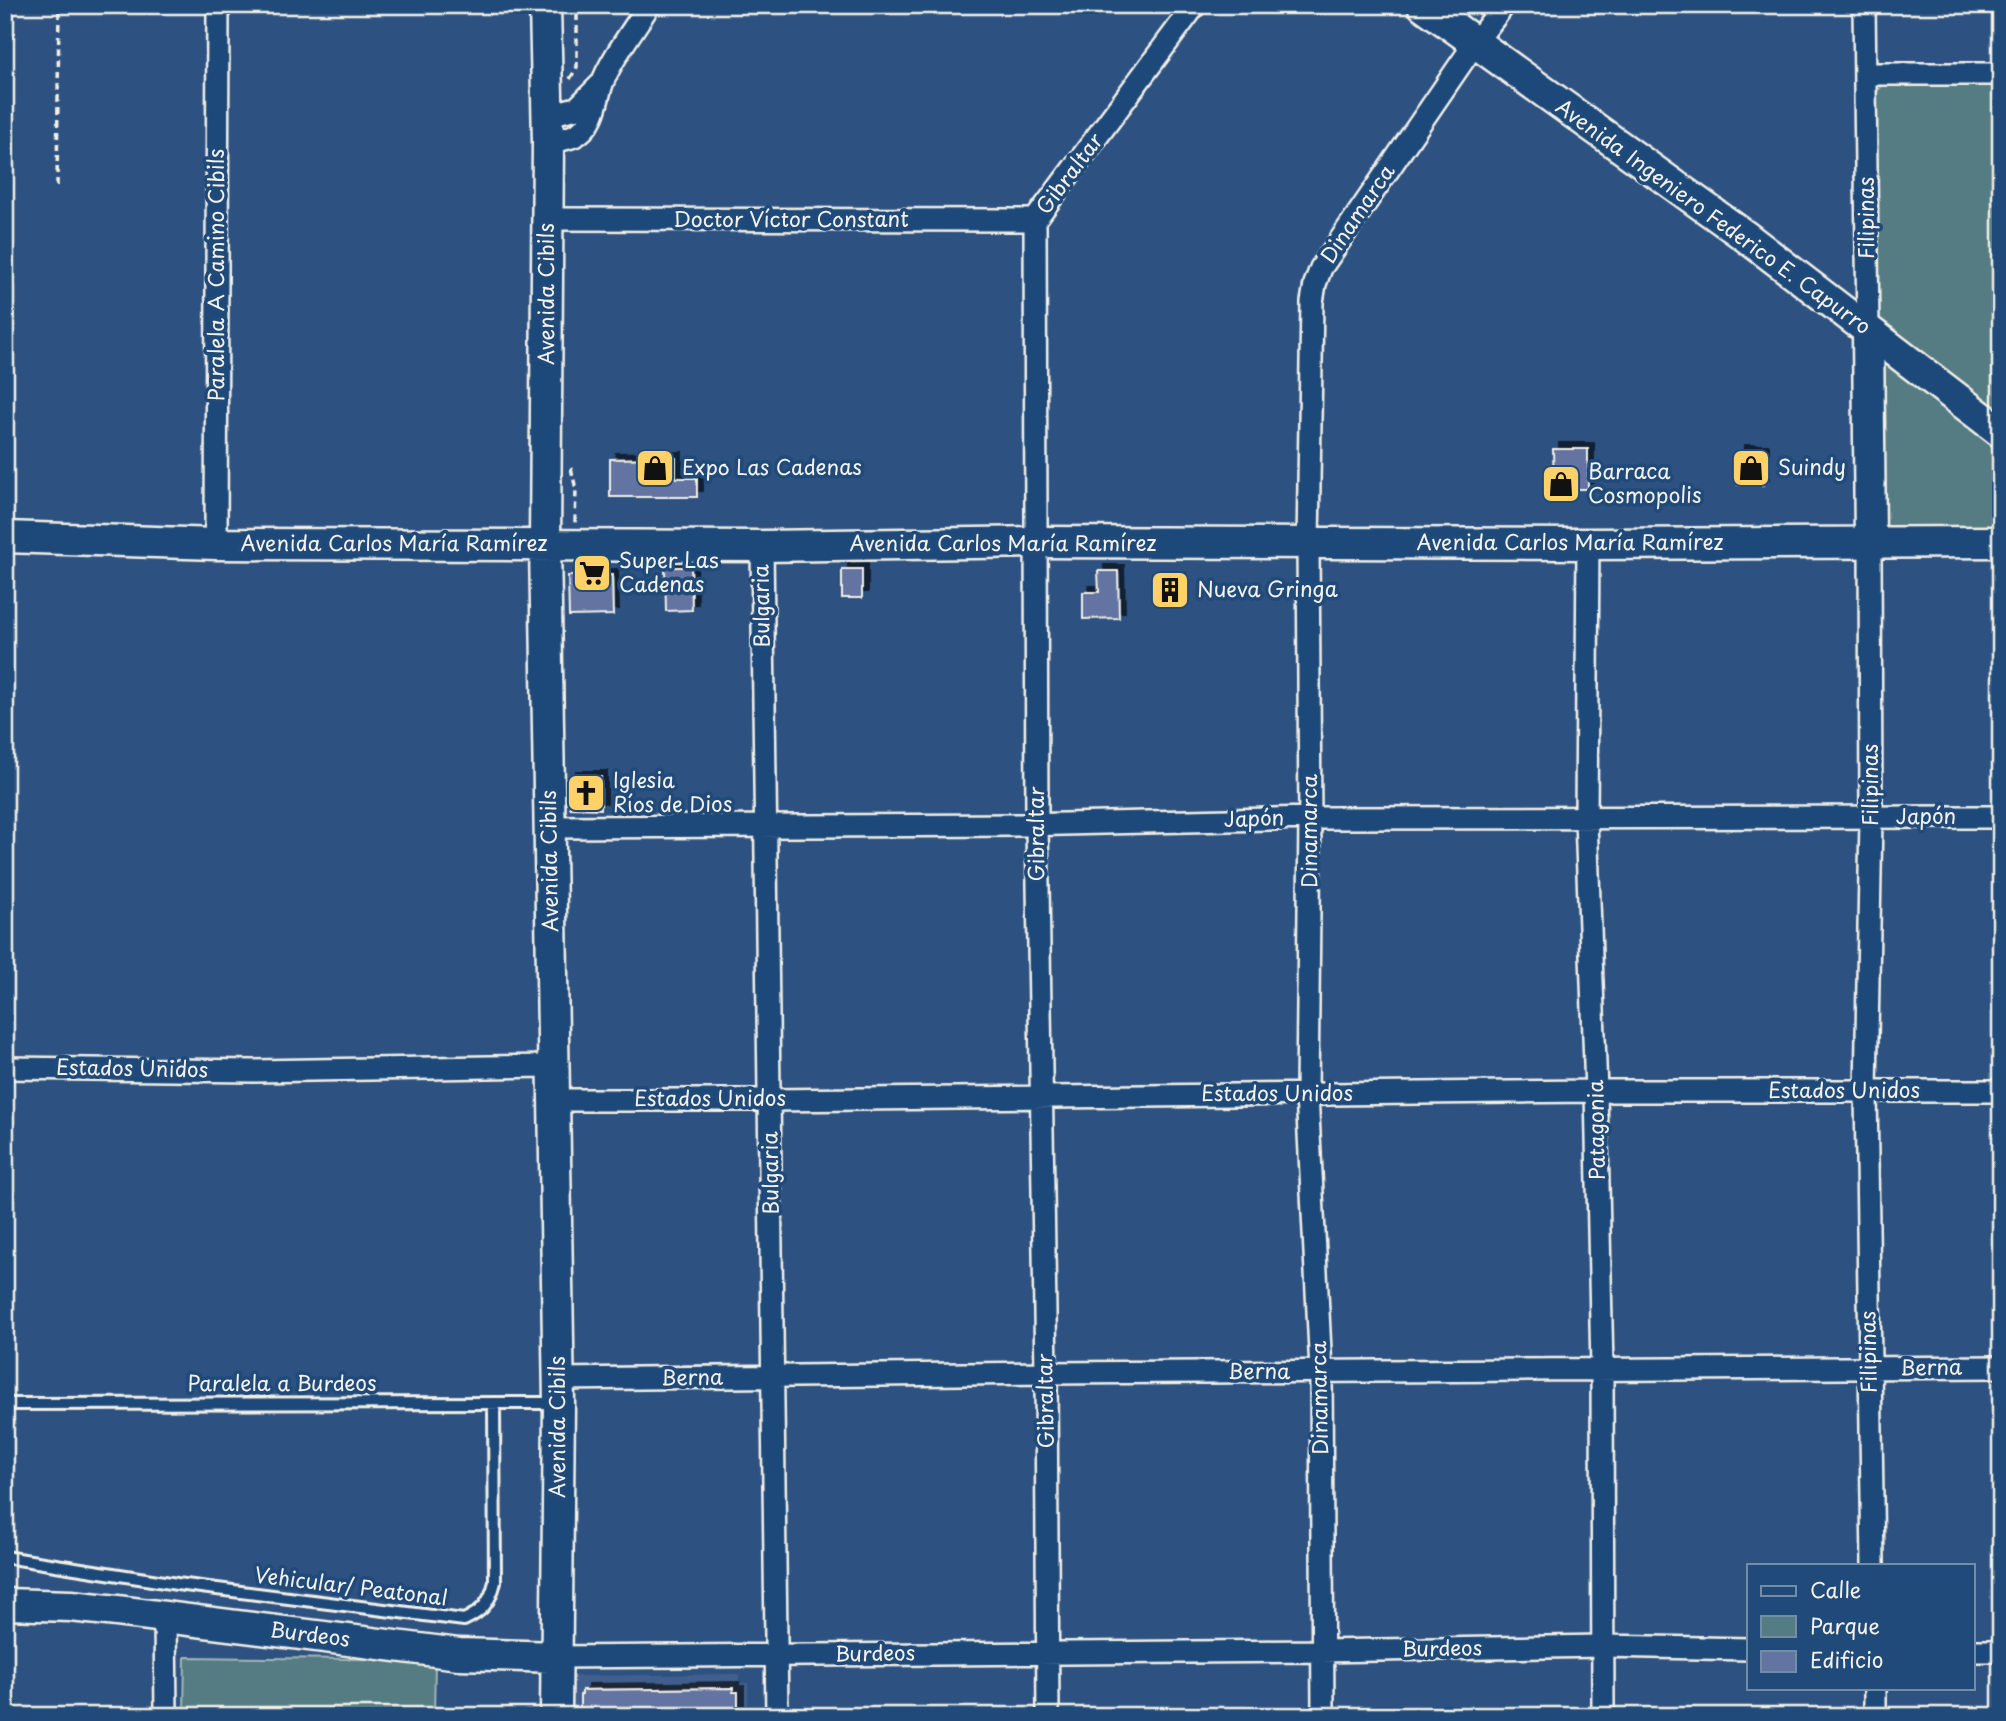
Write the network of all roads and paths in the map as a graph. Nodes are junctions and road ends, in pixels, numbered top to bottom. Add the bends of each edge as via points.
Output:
1 (59, 5) edge
2 (218, 5) edge
3 (545, 5) edge
4 (577, 5) edge
5 (649, 5) edge
6 (1195, 5) edge
7 (1423, 5) edge
8 (1504, 5) edge
9 (1864, 5) edge
10 (1475, 43) junction
11 (1866, 74) junction
12 (2001, 74) edge
13 (569, 81) dead end
14 (548, 128) junction
15 (57, 186) dead end
16 (548, 219) junction
17 (1035, 220) junction
18 (1868, 330) junction
19 (2001, 432) edge
20 (5, 537) edge
21 (2001, 541) edge
22 (1036, 542) junction
23 (1308, 543) junction
24 (1870, 543) junction
25 (216, 544) junction
26 (545, 544) junction
27 (1587, 544) junction
28 (762, 546) junction
29 (1310, 817) junction
30 (2001, 817) edge
31 (1871, 818) junction
32 (1586, 819) junction
33 (1037, 825) junction
34 (549, 827) junction
35 (765, 828) junction
36 (552, 1066) junction
37 (5, 1068) edge
38 (1596, 1091) junction
39 (1866, 1091) junction
40 (2001, 1091) edge
41 (1307, 1094) junction
42 (1040, 1096) junction
43 (553, 1100) junction
44 (769, 1100) junction
45 (2001, 1367) edge
46 (1602, 1369) junction
47 (1869, 1369) junction
48 (1321, 1371) junction
49 (1046, 1373) junction
50 (774, 1377) junction
51 (559, 1391) junction
52 (494, 1403) junction
53 (5, 1404) edge
54 (5, 1557) edge
55 (1873, 1564) edge
56 (5, 1604) edge
57 (165, 1617) junction
58 (1603, 1646) junction
59 (1747, 1649) edge
60 (1048, 1651) junction
61 (1322, 1651) junction
62 (1974, 1651) edge
63 (2001, 1651) edge
64 (776, 1655) junction
65 (557, 1657) junction
66 (1875, 1690) edge
67 (166, 1716) edge
68 (556, 1716) edge
69 (777, 1716) edge
70 (1048, 1716) edge
71 (1323, 1716) edge
72 (1604, 1716) edge
73 (1875, 1716) edge

1 - 15 path
2 - 25 street, Paralela A Camino Cibils
3 - 14 street, Avenida Cibils
4 - 13 path via 577,67
5 - 14 street via 602,84 593,115 580,132
6 - 17 street, Gibraltar
7 - 10 street, Avenida Ingeniero Federico E. Capurro
8 - 10 street, Dinamarca
9 - 11 street, Filipinas
10 - 18 street, Avenida Ingeniero Federico E. Capurro
10 - 23 street, Dinamarca via 1321,268 1315,284
11 - 12 street
11 - 18 street, Filipinas
14 - 16 street, Avenida Cibils
16 - 17 street, Doctor Víctor Constant
16 - 26 street, Avenida Cibils
17 - 22 street, Gibraltar
18 - 19 street, Avenida Ingeniero Federico E. Capurro
18 - 24 street, Filipinas
20 - 25 street, Avenida Carlos María Ramírez
21 - 24 street, Avenida Carlos María Ramírez
22 - 23 street, Avenida Carlos María Ramírez
22 - 28 street, Avenida Carlos María Ramírez
22 - 33 street, Gibraltar
23 - 27 street, Avenida Carlos María Ramírez
23 - 29 street, Dinamarca
24 - 27 street, Avenida Carlos María Ramírez
24 - 31 street, Filipinas
25 - 26 street, Avenida Carlos María Ramírez
26 - 28 street, Avenida Carlos María Ramírez
26 - 34 street, Avenida Cibils
27 - 32 street, Patagonia
28 - 35 street, Bulgaria
29 - 32 street, Japón
29 - 33 street, Japón
29 - 41 street, Dinamarca
30 - 31 street, Japón
31 - 32 street, Japón
31 - 39 street, Filipinas
32 - 38 street, Patagonia
33 - 35 street, Japón
33 - 42 street, Gibraltar
34 - 35 street, Japón
34 - 36 street, Avenida Cibils
35 - 44 street, Bulgaria
36 - 37 street, Estados Unidos via 254,1071
36 - 43 street, Avenida Cibils
38 - 39 street, Estados Unidos
38 - 41 street, Estados Unidos
38 - 46 street, Patagonia
39 - 40 street, Estados Unidos
39 - 47 street, Filipinas
41 - 42 street, Estados Unidos
41 - 48 street, Dinamarca
42 - 44 street, Estados Unidos
42 - 49 street, Gibraltar
43 - 44 street, Estados Unidos
43 - 51 street, Avenida Cibils
44 - 50 street, Bulgaria
45 - 47 street, Berna
46 - 47 street, Berna
46 - 48 street, Berna
46 - 58 street, Patagonia
47 - 55 street, Filipinas
48 - 49 street, Berna
48 - 61 street, Dinamarca
49 - 50 street, Berna
49 - 60 street, Gibraltar
50 - 51 street, Berna
50 - 64 street, Bulgaria
51 - 52 lane, Paralela a Burdeos
51 - 65 street, Avenida Cibils
52 - 53 lane, Paralela a Burdeos
52 - 54 lane, Vehicular/ Peatonal via 495,1582 483,1609 464,1620
56 - 57 street, Burdeos
57 - 65 street, Burdeos via 459,1654
57 - 67 street
58 - 59 street, Burdeos
58 - 61 street, Burdeos
58 - 72 street, Patagonia
60 - 61 street, Burdeos
60 - 64 street, Burdeos
60 - 70 street, Gibraltar
61 - 71 street, Dinamarca
62 - 63 street
64 - 65 street, Burdeos
64 - 69 street, Bulgaria
65 - 68 street, Avenida Cibils
66 - 73 street

